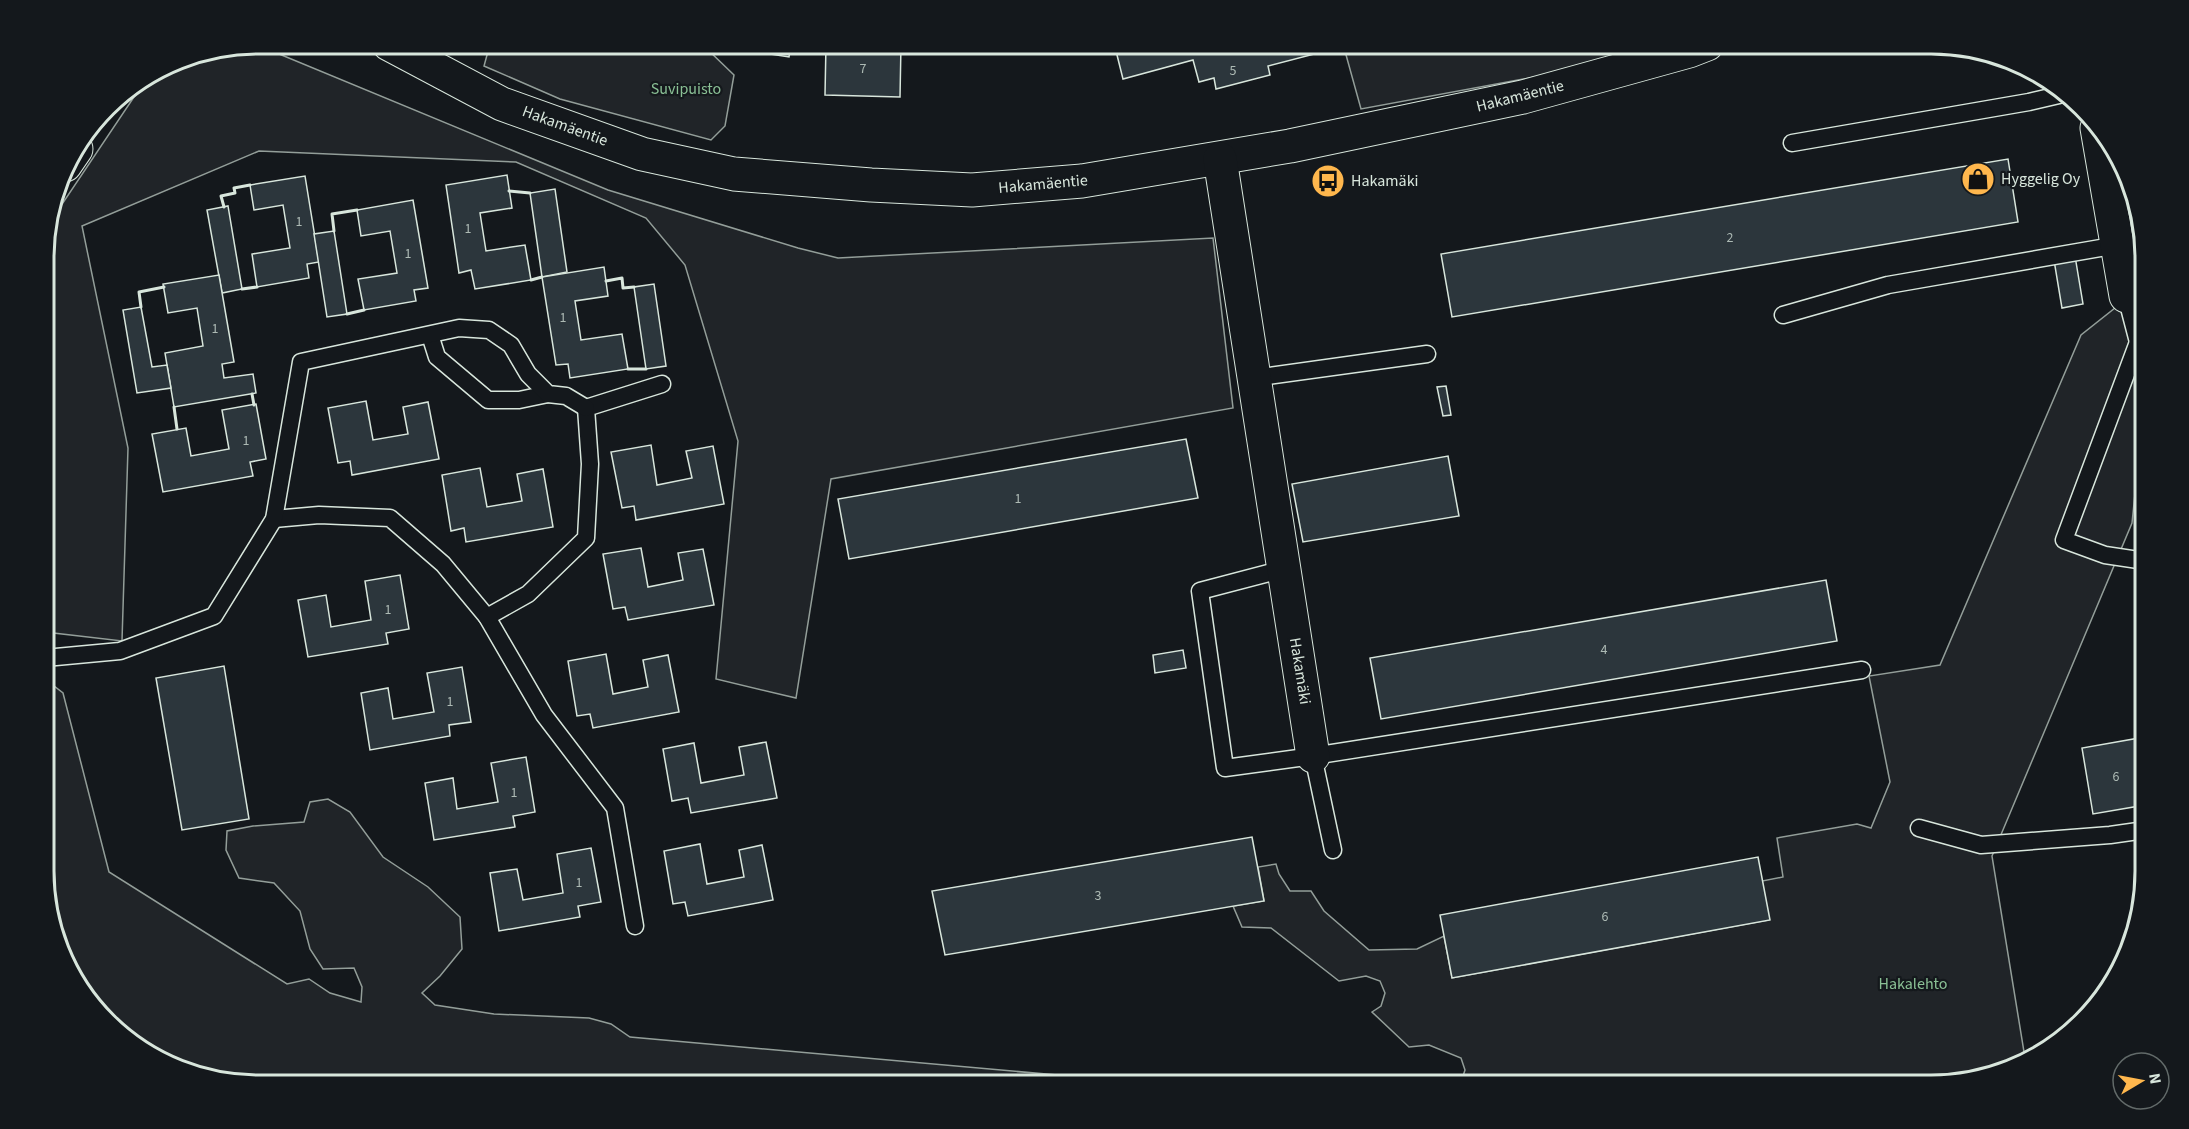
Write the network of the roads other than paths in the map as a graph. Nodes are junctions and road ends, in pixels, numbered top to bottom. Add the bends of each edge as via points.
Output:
1 (409, 54) edge
2 (1678, 54) edge
3 (2054, 96) edge
4 (1792, 143) dead end
5 (2100, 143) edge
6 (1220, 159) junction
7 (2118, 245) junction
8 (2126, 296) joint
9 (1783, 315) dead end
10 (2135, 324) edge
11 (430, 335) junction
12 (1426, 354) dead end
13 (2135, 358) edge
14 (1254, 378) junction
15 (662, 384) dead end
16 (548, 394) junction
17 (586, 408) junction
18 (274, 519) junction
19 (2135, 560) edge
20 (1284, 569) junction
21 (487, 617) junction
22 (54, 657) edge
23 (1862, 670) dead end
24 (1313, 756) junction
25 (1919, 828) dead end
26 (2135, 832) edge
27 (1333, 850) dead end
28 (635, 926) dead end

1 - 6 street, Hakamäentie via 512,107 642,153 734,174 972,190 1082,181
2 - 6 street, Hakamäentie via 1522,97
3 - 4 lane
5 - 7 street
6 - 14 street, Hakamäki
7 - 8 street
7 - 9 lane via 1888,285
8 - 10 lane
11 - 16 lane via 459,328 489,330 510,345 528,374
11 - 16 lane via 437,357 488,400 519,400
11 - 18 lane via 301,362
12 - 14 lane
13 - 19 lane via 2064,540 2105,555
14 - 20 street, Hakamäki
15 - 17 lane
16 - 17 lane via 566,396
17 - 21 lane via 590,464 586,538 528,594
18 - 21 lane via 319,515 390,518 443,564
18 - 22 lane via 214,616 120,651
20 - 24 street, Hakamäki
20 - 24 lane via 1200,591 1225,768
21 - 28 lane via 544,716 615,808
23 - 24 lane
24 - 27 lane
25 - 26 lane via 1981,845

